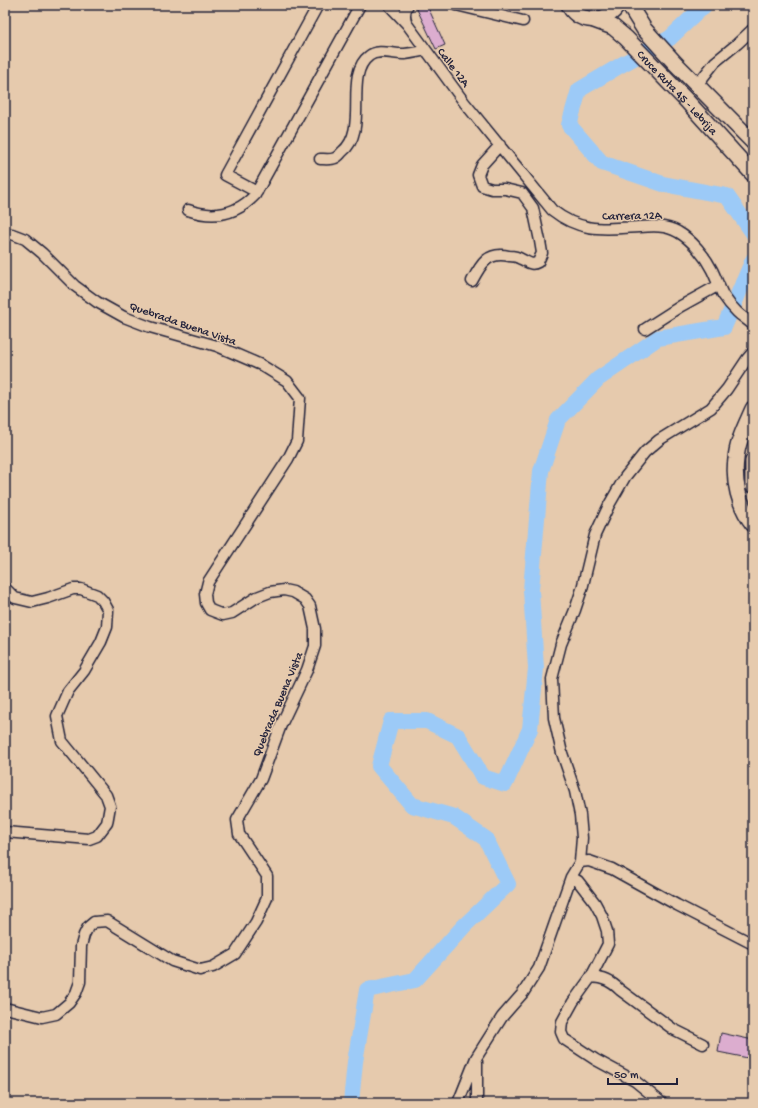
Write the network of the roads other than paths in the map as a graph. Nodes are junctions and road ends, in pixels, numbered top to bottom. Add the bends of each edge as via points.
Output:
1 (318, 5) edge
2 (360, 5) edge
3 (389, 5) edge
4 (408, 5) edge
5 (456, 5) edge
6 (618, 5) edge
7 (629, 5) edge
8 (567, 6) edge
9 (594, 20) junction
10 (523, 21) dead end
11 (407, 24) junction
12 (752, 31) edge
13 (426, 50) junction
14 (697, 85) junction
15 (753, 142) edge
16 (500, 145) junction
17 (320, 159) dead end
18 (753, 174) edge
19 (257, 192) junction
20 (188, 210) dead end
21 (5, 235) edge
22 (472, 281) dead end
23 (719, 285) junction
24 (753, 325) edge
25 (645, 330) dead end
26 (753, 352) edge
27 (753, 409) edge
28 (753, 461) edge
29 (753, 485) edge
30 (753, 524) edge
31 (5, 588) edge
32 (5, 832) edge
33 (580, 862) junction
34 (571, 877) junction
35 (753, 944) edge
36 (591, 977) junction
37 (5, 1008) edge
38 (703, 1044) dead end
39 (476, 1058) junction
40 (458, 1103) edge
41 (478, 1103) edge
42 (662, 1103) edge

1 - 19 street via 225,175
2 - 19 street
3 - 11 street, Calle 12A
4 - 11 street via 405,11
5 - 10 street
6 - 9 highway via 604,18
7 - 14 highway, Cruce Ruta 45 - Lebrija via 644,28
8 - 9 highway, Cruce Ruta 45 - Lebrija via 576,14
9 - 18 highway, Cruce Ruta 45 - Lebrija via 613,27 626,38
11 - 13 street, Calle 12A
12 - 14 street via 715,62
13 - 16 street, Calle 12A
13 - 17 street via 369,55 360,65 356,82 357,110 353,135 346,149 335,158
14 - 15 highway, Cruce Ruta 45 - Lebrija
16 - 22 street via 482,165 478,175 482,186 522,193 533,208 542,252 538,262 534,264 501,254 489,257 479,267
16 - 23 street, Carrera 12A via 552,210 560,216 591,228 657,226 674,230 702,254
19 - 20 street via 244,205 230,212 214,215
21 - 37 street, Quebrada Buena Vista via 12,234 25,239 75,286 124,317 217,346 261,365 287,381 300,398 297,441 208,582 206,603 210,610 223,615 232,613 270,592 293,592 305,599 310,606 315,629 315,646 307,670 281,724 261,779 237,820 239,834 267,876 267,898 256,922 235,954 213,967 200,970 172,961 107,921 94,922 84,935 81,946 80,982 69,1003 56,1014 42,1017
23 - 24 street, Carrera 12A via 736,311
23 - 25 street
26 - 33 street via 711,408 659,440 645,452 625,477 595,535 582,589 561,644 552,679 554,718 580,815
27 - 30 highway via 739,445 735,476 742,506
28 - 29 highway
31 - 32 street via 15,598 32,602 73,589 81,589 97,595 108,610 107,627 102,642 68,691 57,716 62,741 106,795 110,806 107,823 97,836 89,839
33 - 34 street
33 - 35 street via 589,861 612,869
34 - 36 street via 578,881 596,903 607,931 608,944
34 - 39 street via 539,968 523,994 502,1017
36 - 38 street via 601,977 613,983 673,1029
36 - 42 street via 573,1002 562,1022 560,1032 564,1039 635,1081
39 - 40 street
39 - 41 street

